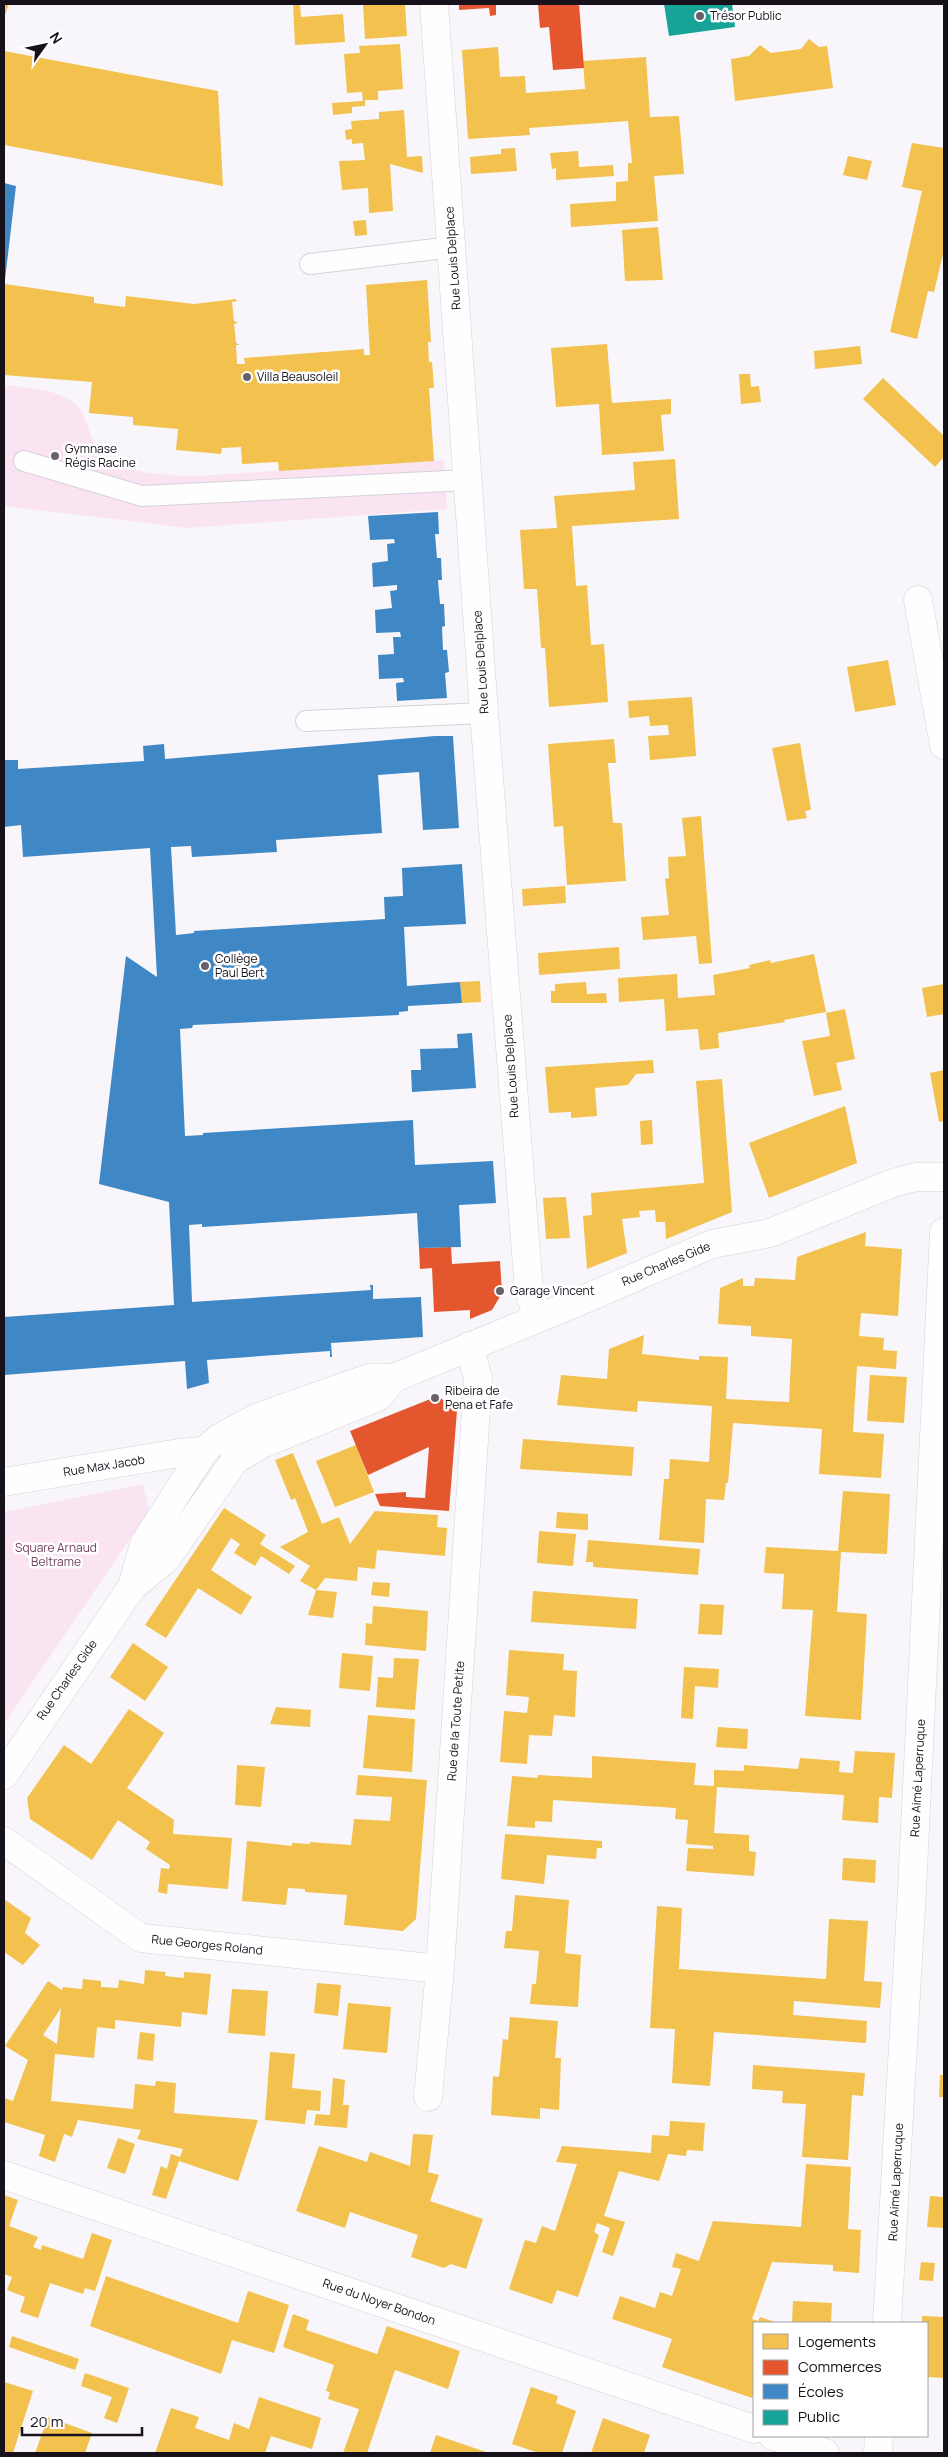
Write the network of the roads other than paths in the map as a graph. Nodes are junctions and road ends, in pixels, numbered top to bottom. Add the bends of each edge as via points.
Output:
1 (434, 4) edge
2 (452, 247) junction
3 (310, 264) dead end
4 (24, 461) dead end
5 (468, 480) junction
6 (918, 600) dead end
7 (484, 713) junction
8 (306, 721) dead end
9 (944, 745) edge
10 (944, 1177) edge
11 (944, 1232) edge
12 (538, 1318) junction
13 (469, 1346) junction
14 (394, 1378) junction
15 (204, 1451) junction
16 (235, 1460) junction
17 (4, 1482) edge
18 (132, 1587) junction
19 (4, 1775) edge
20 (4, 1841) edge
21 (440, 1969) junction
22 (428, 2097) dead end
23 (4, 2175) edge
24 (887, 2322) edge
25 (753, 2429) edge
26 (776, 2437) edge
27 (879, 2437) edge
28 (825, 2453) edge
29 (878, 2453) edge

1 - 2 street, Rue Louis Delplace
2 - 3 lane
2 - 5 street, Rue Louis Delplace
4 - 5 lane via 142,496
5 - 7 street, Rue Louis Delplace
6 - 9 street
7 - 8 lane
7 - 12 street, Rue Louis Delplace via 529,1291
10 - 12 street, Rue Charles Gide via 916,1177 893,1183 770,1233 712,1244
11 - 24 street, Rue Aimé Laperruque
12 - 13 street, Rue Charles Gide
13 - 14 street, Rue Charles Gide
13 - 21 street, Rue de la Toute Petite via 478,1378
14 - 15 street, Rue Charles Gide via 369,1378 256,1418 219,1438
14 - 16 street, Rue Charles Gide via 378,1397 262,1444
15 - 16 street via 222,1452
15 - 17 street, Rue Max Jacob
15 - 18 street, Rue Charles Gide via 144,1544
16 - 18 street, Rue Charles Gide via 166,1560
18 - 19 street, Rue Charles Gide
20 - 21 street, Rue Georges Roland via 140,1938
21 - 22 street, Rue de la Toute Petite
23 - 25 street, Rue du Noyer Bondon
26 - 28 street
27 - 29 street

